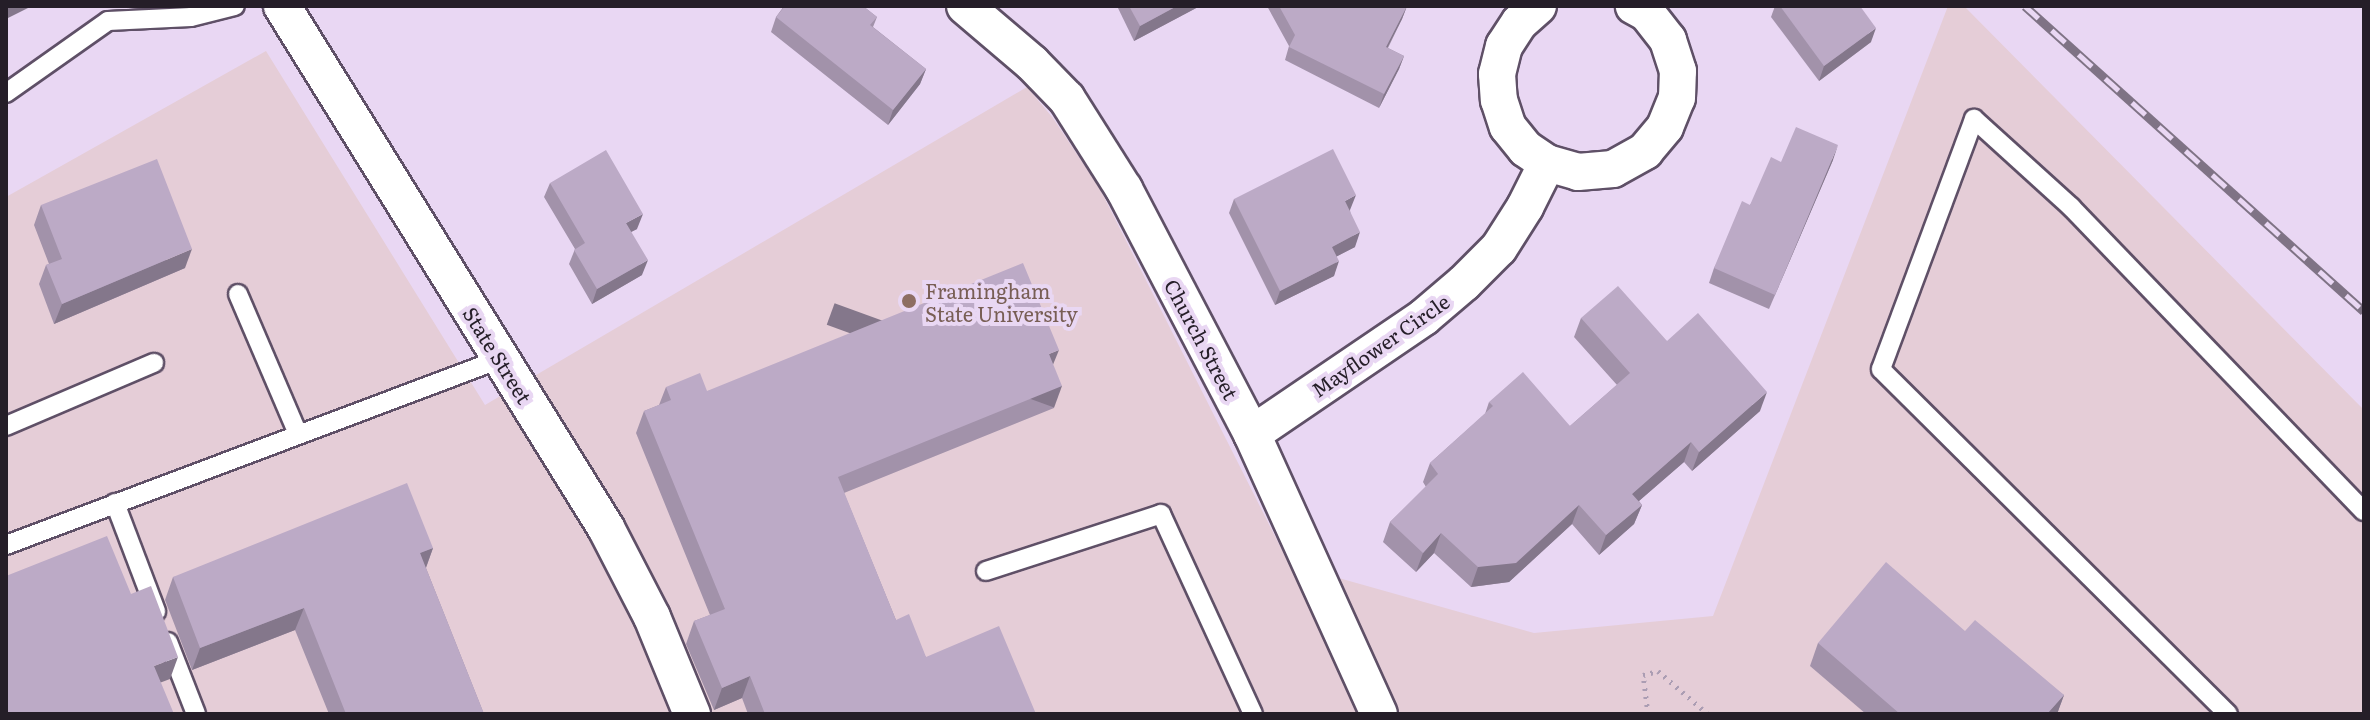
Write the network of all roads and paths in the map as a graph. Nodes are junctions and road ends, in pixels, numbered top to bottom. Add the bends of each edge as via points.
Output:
1 (235, 6) edge
2 (282, 6) edge
3 (965, 6) edge
4 (1538, 6) edge
5 (1634, 6) edge
6 (104, 14) edge
7 (6, 93) edge
8 (1547, 163) junction
9 (238, 294) dead end
10 (500, 359) junction
11 (154, 363) dead end
12 (6, 426) edge
13 (298, 434) junction
14 (1252, 434) junction
15 (115, 503) junction
16 (2364, 511) edge
17 (6, 545) edge
18 (986, 571) dead end
19 (196, 714) edge
20 (692, 714) edge
21 (1253, 714) edge
22 (1379, 714) edge
23 (1648, 714) edge
24 (1708, 714) edge
25 (2228, 714) edge

1 - 6 lane via 191,17
2 - 10 street, State Street
3 - 14 street, Church Street via 1058,90 1095,141
4 - 8 street via 1504,46 1497,74 1508,127
5 - 8 street via 1647,13 1668,40 1678,71 1677,98 1665,127 1645,151 1613,169 1578,172
6 - 7 lane
8 - 14 street, Mayflower Circle via 1499,248 1464,283 1424,317
9 - 13 lane
10 - 13 lane
10 - 20 street, State Street via 633,575
11 - 12 lane
13 - 15 lane
14 - 22 street, Church Street
15 - 17 lane
15 - 19 lane
16 - 25 lane via 2071,207 1974,119 1881,369
18 - 21 lane via 1161,514
23 - 24 path via 1643,675 1658,671

